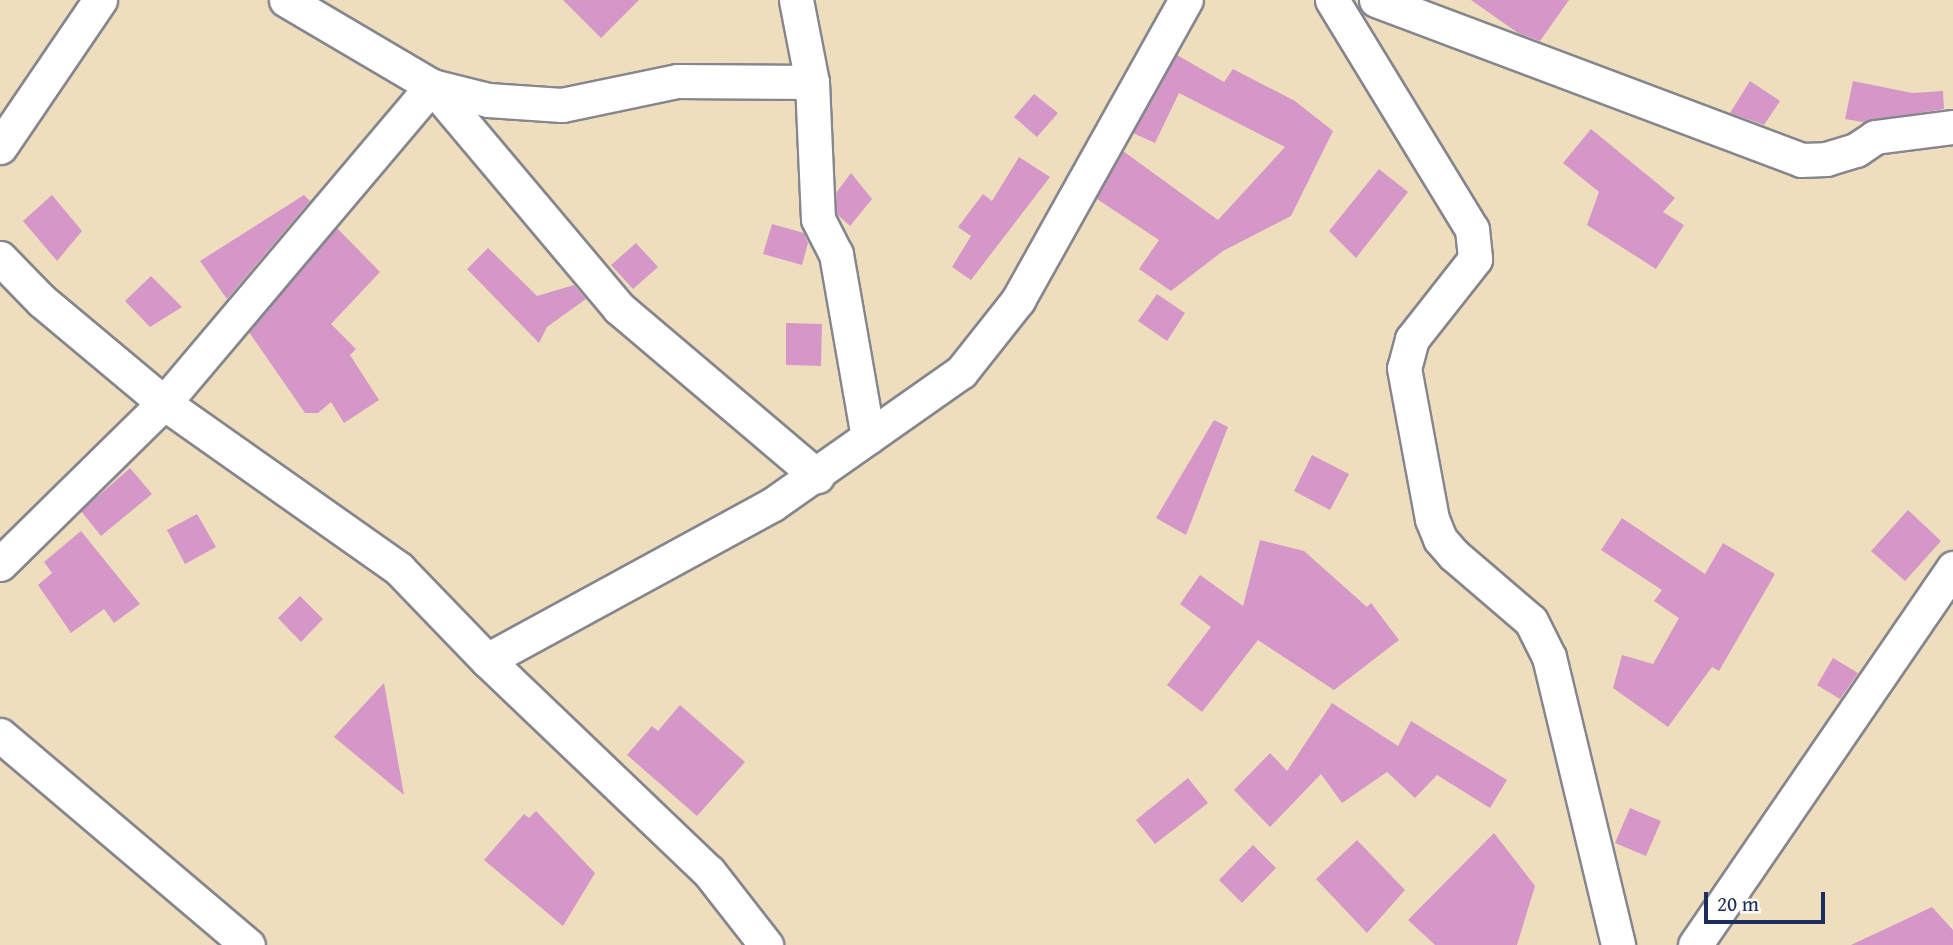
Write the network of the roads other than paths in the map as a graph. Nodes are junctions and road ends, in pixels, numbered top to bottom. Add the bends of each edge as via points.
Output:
1 (100, 0) edge
2 (286, 0) edge
3 (796, 0) edge
4 (1186, 0) edge
5 (1332, 0) edge
6 (1376, 0) edge
7 (811, 82) junction
8 (432, 86) junction
9 (1953, 127) edge
10 (0, 147) edge
11 (0, 258) edge
12 (164, 403) junction
13 (868, 437) junction
14 (817, 475) junction
15 (0, 564) edge
16 (1949, 581) edge
17 (487, 660) junction
18 (0, 735) edge
19 (248, 945) edge
20 (766, 945) edge
21 (1618, 945) edge
22 (1695, 945) edge

1 - 10 street
2 - 8 street
3 - 7 street
4 - 13 street via 992,338 961,372
5 - 21 street via 1472,229 1475,259 1412,339 1404,368 1432,519 1454,555 1531,621 1545,649
6 - 9 street via 1801,160 1856,150 1875,137
7 - 8 street via 677,81 562,105 488,100
7 - 13 street via 818,219 836,254
8 - 12 street
8 - 14 street via 619,308
11 - 12 street via 43,301
12 - 15 street
12 - 17 street via 399,569
13 - 14 street
14 - 17 street
16 - 22 street
17 - 20 street via 709,872
18 - 19 street

